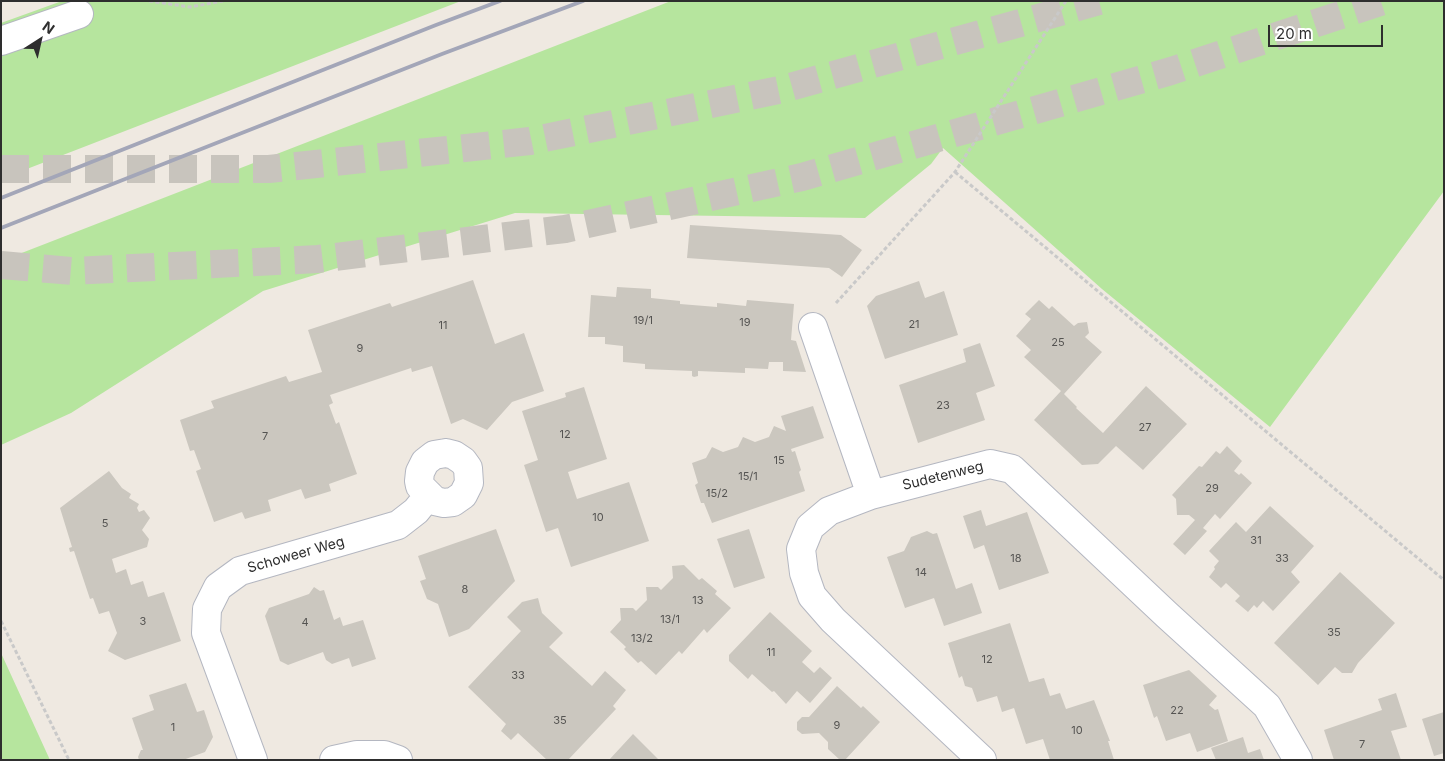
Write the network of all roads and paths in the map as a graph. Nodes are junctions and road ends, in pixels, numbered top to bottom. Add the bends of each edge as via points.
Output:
1 (149, 1) edge
2 (223, 1) edge
3 (1066, 1) edge
4 (79, 14) dead end
5 (1, 41) edge
6 (955, 172) junction
7 (861, 276) dead end
8 (813, 327) dead end
9 (871, 495) junction
10 (429, 496) dead end
11 (1444, 580) edge
12 (1, 620) edge
13 (69, 760) edge
14 (253, 760) edge
15 (334, 760) edge
16 (398, 760) edge
17 (982, 760) edge
18 (1298, 760) edge

1 - 2 path via 190,7
3 - 6 path
4 - 5 street
6 - 7 path
6 - 11 path
8 - 9 street
9 - 17 street, Sudetenweg via 829,511 810,527 801,549 804,573 812,596 833,620
9 - 18 street, Sudetenweg via 990,464 1012,469 1266,706
10 - 14 street, Schoweer Weg via 398,525 240,571 218,587 207,610 206,633
12 - 13 path
15 - 16 street via 357,755 384,755

